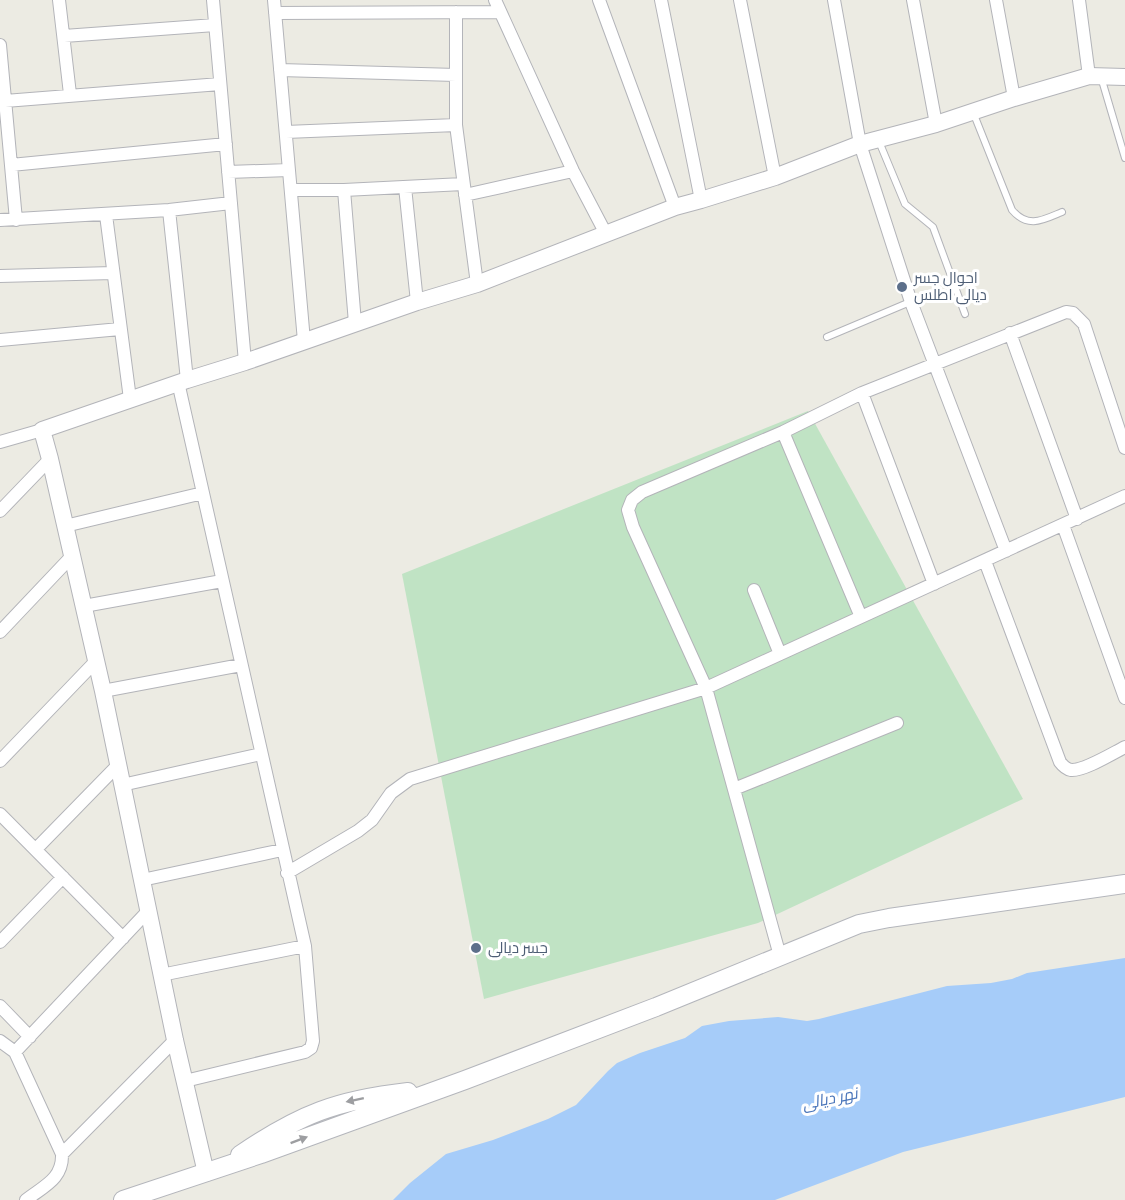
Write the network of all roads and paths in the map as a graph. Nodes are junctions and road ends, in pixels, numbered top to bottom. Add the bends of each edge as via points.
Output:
1 (59, 0) edge
2 (213, 0) edge
3 (274, 0) edge
4 (495, 0) edge
5 (599, 0) edge
6 (661, 0) edge
7 (740, 0) edge
8 (834, 0) edge
9 (913, 0) edge
10 (996, 0) edge
11 (1079, 0) edge
12 (456, 12) junction
13 (500, 12) junction
14 (275, 13) junction
15 (215, 25) junction
16 (64, 36) junction
17 (0, 45) edge
18 (280, 70) junction
19 (456, 75) junction
20 (1095, 76) junction
21 (1125, 77) edge
22 (220, 84) junction
23 (70, 94) junction
24 (1014, 98) junction
25 (5, 101) junction
26 (973, 111) junction
27 (936, 124) junction
28 (456, 125) junction
29 (286, 132) junction
30 (878, 139) junction
31 (226, 144) junction
32 (860, 144) junction
33 (1125, 158) edge
34 (11, 165) junction
35 (289, 170) junction
36 (573, 171) junction
37 (228, 172) junction
38 (775, 177) junction
39 (405, 187) junction
40 (291, 190) junction
41 (344, 190) junction
42 (464, 190) junction
43 (701, 200) junction
44 (231, 203) junction
45 (675, 207) junction
46 (169, 210) junction
47 (1062, 212) dead end
48 (106, 215) junction
49 (0, 220) edge
50 (16, 220) junction
51 (606, 234) junction
52 (113, 273) junction
53 (0, 276) edge
54 (477, 284) junction
55 (417, 302) junction
56 (911, 302) junction
57 (965, 314) dead end
58 (355, 323) junction
59 (120, 329) junction
60 (1010, 333) junction
61 (827, 337) dead end
62 (0, 340) edge
63 (304, 340) junction
64 (245, 363) junction
65 (934, 364) junction
66 (182, 381) junction
67 (862, 393) junction
68 (130, 399) junction
69 (42, 430) junction
70 (783, 432) junction
71 (0, 442) edge
72 (1125, 448) edge
73 (50, 459) junction
74 (203, 493) junction
75 (1125, 495) edge
76 (0, 511) edge
77 (1077, 519) junction
78 (1063, 525) junction
79 (65, 526) junction
80 (1006, 551) junction
81 (72, 556) junction
82 (985, 561) junction
83 (222, 581) junction
84 (934, 584) junction
85 (754, 591) dead end
86 (84, 606) junction
87 (861, 617) junction
88 (0, 632) edge
89 (780, 654) junction
90 (96, 661) junction
91 (241, 665) junction
92 (706, 688) junction
93 (103, 691) junction
94 (1125, 698) edge
95 (897, 723) dead end
96 (1125, 747) edge
97 (261, 754) junction
98 (0, 761) edge
99 (118, 765) junction
100 (122, 784) junction
101 (734, 789) junction
102 (0, 814) edge
103 (36, 849) junction
104 (282, 850) junction
105 (287, 873) junction
106 (63, 877) junction
107 (142, 880) junction
108 (1125, 884) edge
109 (148, 911) junction
110 (123, 938) junction
111 (0, 942) edge
112 (304, 946) junction
113 (780, 956) junction
114 (161, 975) junction
115 (0, 1006) edge
116 (30, 1037) junction
117 (175, 1040) junction
118 (0, 1041) edge
119 (15, 1052) junction
120 (185, 1081) junction
121 (62, 1154) junction
122 (206, 1173) junction
123 (27, 1200) edge
124 (123, 1200) edge

1 - 16 street
2 - 15 street
3 - 14 street
4 - 13 street
5 - 45 street
6 - 43 street
7 - 38 street
8 - 32 street
9 - 27 street
10 - 24 street
11 - 20 street
12 - 13 street
12 - 14 street
12 - 19 street
13 - 36 street
14 - 18 street
15 - 16 street
15 - 22 street
16 - 23 street
17 - 25 street
18 - 19 street
18 - 29 street
19 - 28 street
20 - 21 street
20 - 24 street
20 - 33 lane
22 - 23 street
22 - 31 street
23 - 25 street
24 - 26 street
25 - 34 street
26 - 27 street
26 - 47 lane via 1018,217 1039,222
27 - 30 street
28 - 29 street
28 - 42 street
29 - 35 street
30 - 32 street
30 - 57 lane via 905,204 933,227
31 - 34 street
31 - 37 street
32 - 38 street
32 - 56 street
34 - 50 street
35 - 37 street
35 - 40 street
36 - 42 street
36 - 51 street
37 - 44 street
38 - 43 street
39 - 41 street
39 - 42 street
39 - 55 street
40 - 41 street
40 - 63 street
41 - 58 street
42 - 54 street
43 - 45 street
44 - 46 street
44 - 64 street
45 - 51 street
46 - 48 street
46 - 66 street
48 - 50 street
48 - 52 street
49 - 50 street
51 - 54 street
52 - 53 street
52 - 59 street
54 - 55 street
55 - 58 street
56 - 61 lane
56 - 65 street
58 - 63 street
59 - 62 street
59 - 68 street
60 - 65 street
60 - 72 street via 1066,312 1080,318
60 - 77 street
63 - 64 street
64 - 66 street
65 - 67 street
65 - 80 street
66 - 68 street
66 - 74 street
67 - 70 street
67 - 84 street
68 - 69 street
69 - 71 street
69 - 73 street
70 - 87 street
70 - 92 street via 642,492 628,510
73 - 76 street
73 - 79 street
74 - 79 street
74 - 83 street
75 - 77 street
77 - 78 street
78 - 80 street
78 - 94 street
79 - 81 street
80 - 82 street
81 - 86 street
81 - 88 street
82 - 84 street
82 - 96 street via 1060,762 1071,770 1079,769
83 - 86 street
83 - 91 street
84 - 87 street
85 - 89 street
86 - 90 street
87 - 89 street
89 - 92 street
90 - 93 street
90 - 98 street
91 - 93 street
91 - 97 street
92 - 101 street
92 - 105 street via 410,779 391,793 372,820 358,831
93 - 99 street
95 - 101 street
97 - 100 street
97 - 104 street
99 - 100 street
99 - 103 street
100 - 107 street
101 - 113 street
102 - 103 street
103 - 106 street
104 - 105 street
104 - 107 street
105 - 112 street
106 - 110 street
106 - 111 street
107 - 109 street
108 - 113 main road via 874,921
109 - 110 street
109 - 114 street
110 - 116 street
112 - 114 street
112 - 120 street via 311,1048
113 - 122 main road via 656,1007
114 - 117 street
115 - 116 street
116 - 119 street
117 - 120 street
117 - 121 street
118 - 119 street
119 - 121 street
120 - 122 street
121 - 123 street via 59,1175
122 - 124 main road

